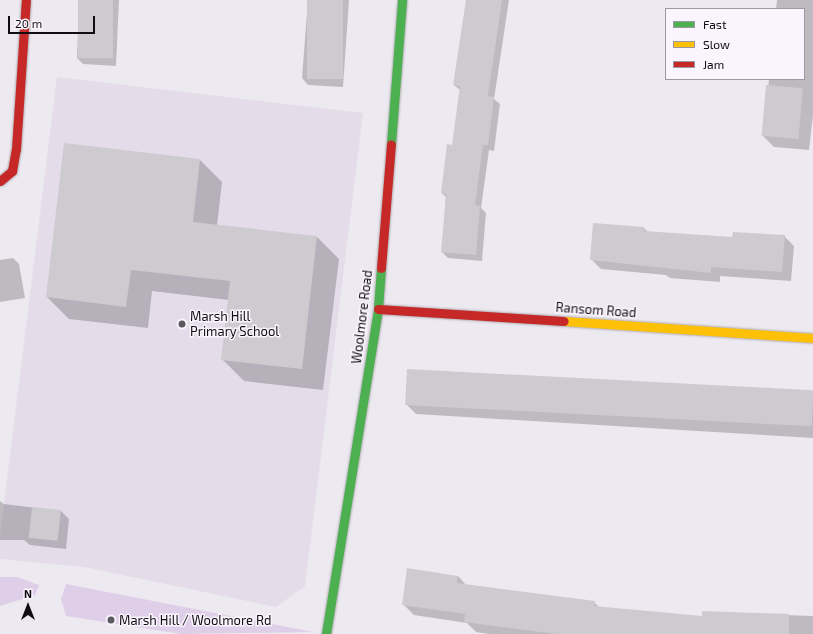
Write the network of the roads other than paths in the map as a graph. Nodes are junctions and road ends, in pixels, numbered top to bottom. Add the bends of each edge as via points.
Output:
1 (26, 0) edge
2 (402, 0) edge
3 (0, 181) edge
4 (378, 309) junction
5 (813, 338) edge
6 (326, 634) edge

1 - 3 street via 16,149 12,171
2 - 4 street, Woolmore Road
4 - 5 street, Ransom Road
4 - 6 street, Woolmore Road

